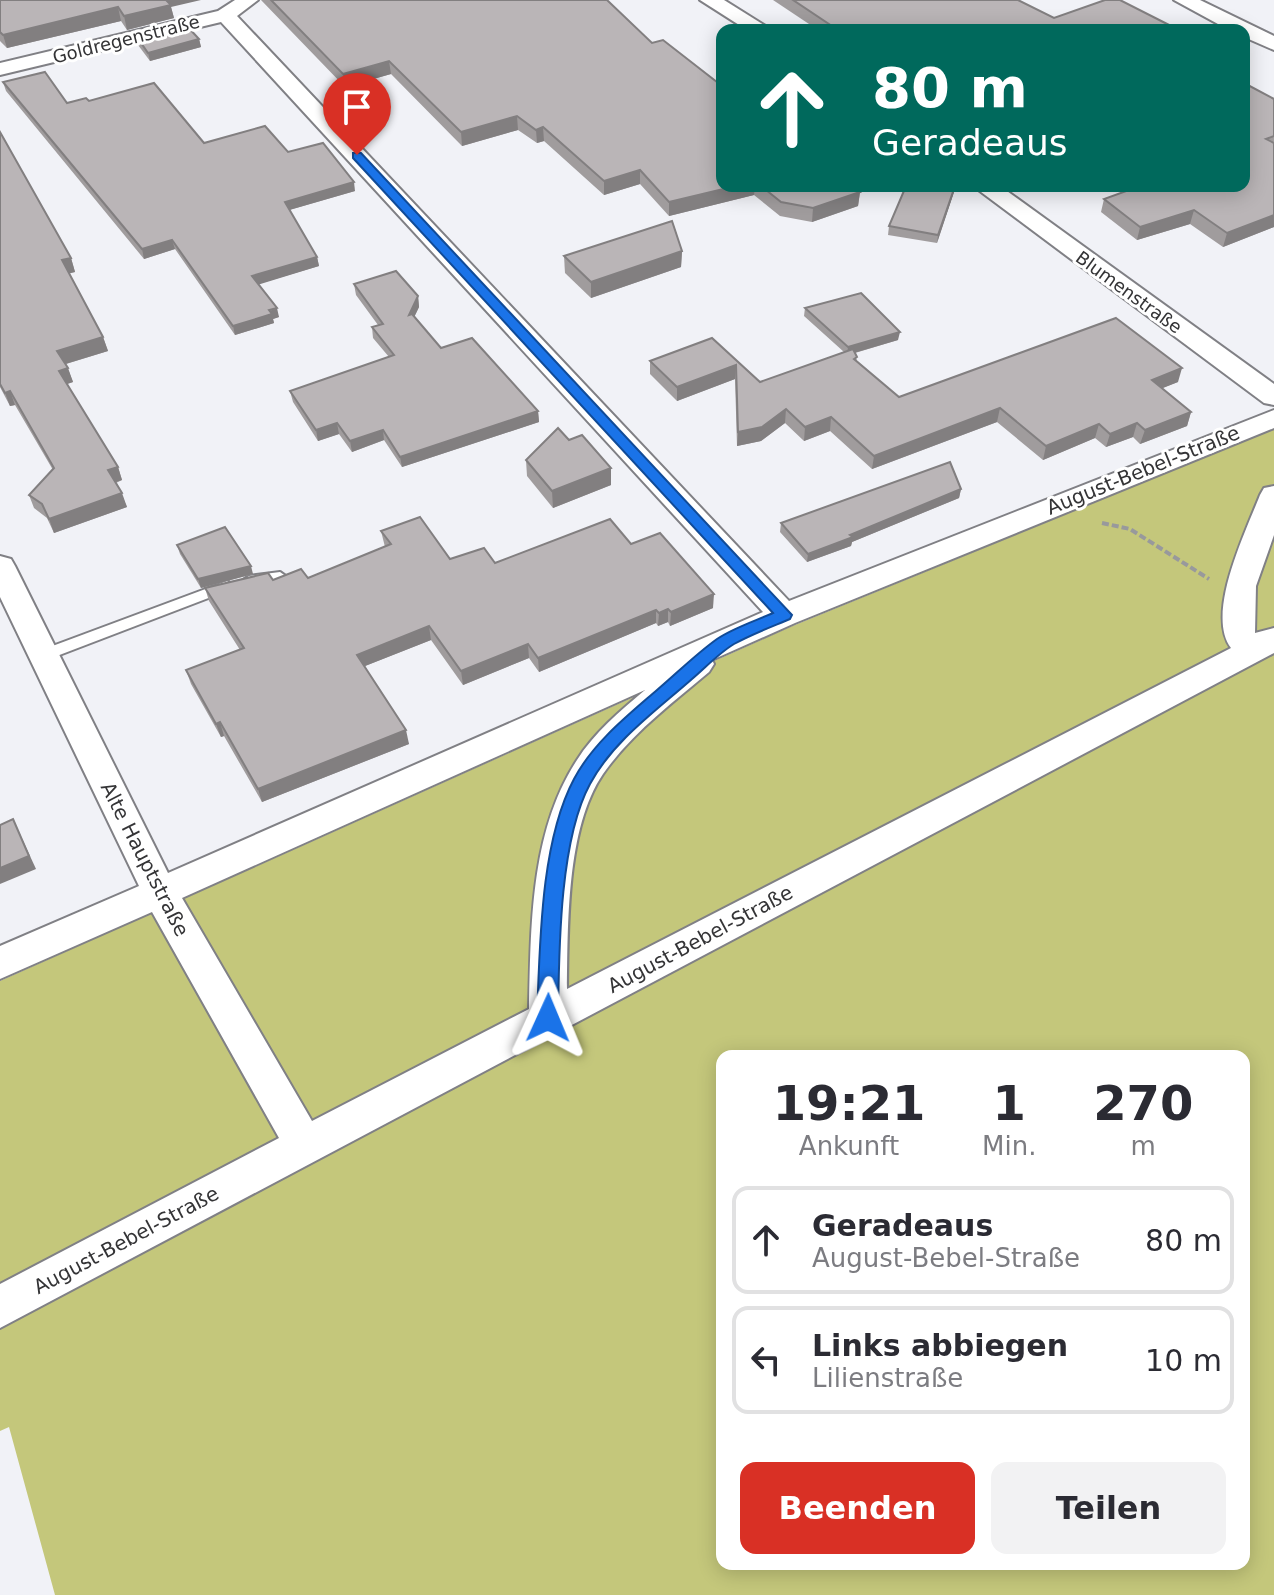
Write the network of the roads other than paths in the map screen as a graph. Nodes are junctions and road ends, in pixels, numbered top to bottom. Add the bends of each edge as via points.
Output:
1 (248, 0) edge
2 (710, 0) edge
3 (1184, 0) edge
4 (225, 15) junction
5 (752, 24) edge
6 (1233, 24) edge
7 (1250, 32) edge
8 (1274, 44) edge
9 (0, 69) edge
10 (993, 192) edge
11 (1274, 397) edge
12 (1274, 418) edge
13 (1274, 495) edge
14 (0, 566) edge
15 (280, 577) edge
16 (784, 615) junction
17 (726, 641) junction
18 (1263, 645) edge
19 (44, 655) junction
20 (159, 891) junction
21 (0, 963) edge
22 (548, 1018) junction
23 (304, 1145) junction
24 (0, 1307) edge

1 - 4 street, Goldregenstraße
2 - 5 street
3 - 6 street
4 - 9 street, Goldregenstraße
4 - 16 street
7 - 8 street
10 - 11 street, Blumenstraße
12 - 16 street, August-Bebel-Straße
13 - 18 street via 1240,599 1239,636
14 - 19 street, Alte Hauptstraße
15 - 19 lane via 199,595
16 - 17 street, August-Bebel-Straße
17 - 20 street, August-Bebel-Straße
17 - 22 street via 620,732 582,781 556,879
18 - 22 street, August-Bebel-Straße
19 - 20 street, Alte Hauptstraße
20 - 21 street, August-Bebel-Straße
20 - 23 street, Alte Hauptstraße
22 - 23 street, August-Bebel-Straße
23 - 24 street, August-Bebel-Straße

